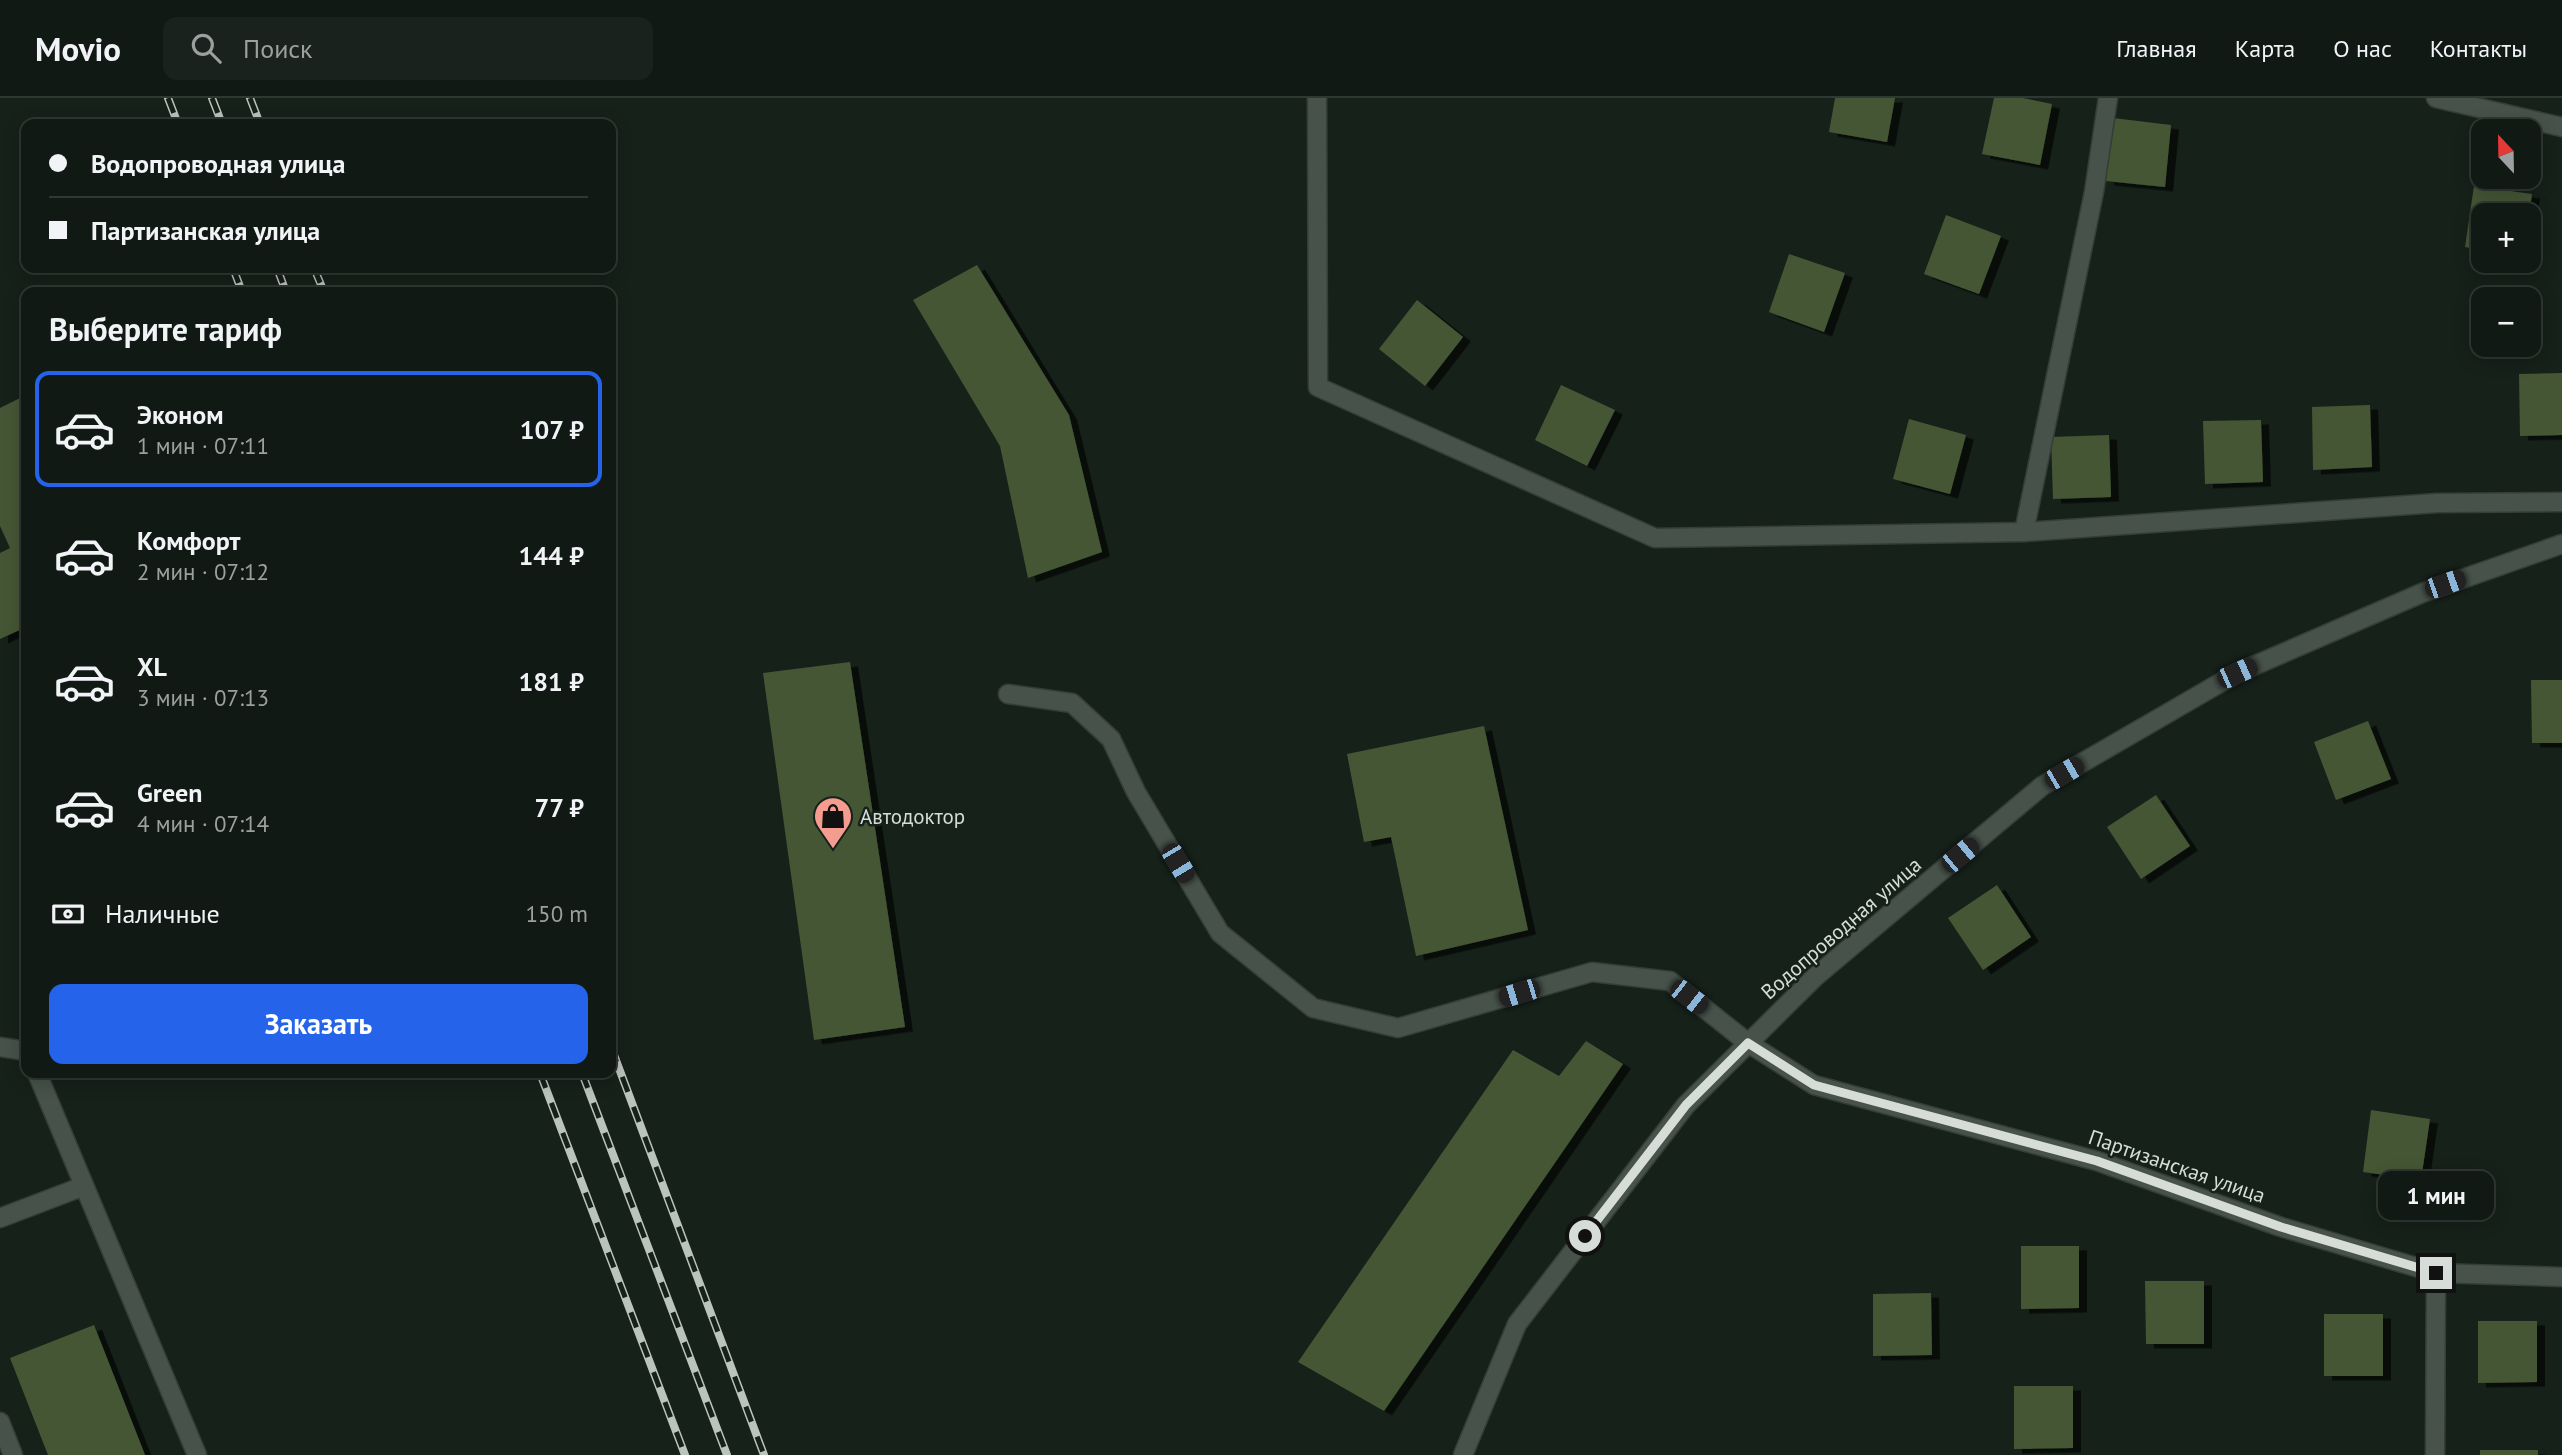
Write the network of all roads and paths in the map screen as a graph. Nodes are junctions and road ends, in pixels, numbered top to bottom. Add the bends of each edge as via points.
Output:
1 (1317, 98) edge
2 (2108, 98) edge
3 (2436, 98) edge
4 (2562, 127) edge
5 (2562, 502) edge
6 (2024, 532) junction
7 (2562, 544) edge
8 (1008, 694) dead end
9 (1748, 1043) junction
10 (0, 1047) edge
11 (21, 1050) edge
12 (39, 1078) edge
13 (84, 1186) junction
14 (0, 1218) edge
15 (2436, 1273) junction
16 (2562, 1277) edge
17 (0, 1422) edge
18 (13, 1455) edge
19 (197, 1455) edge
20 (1464, 1455) edge
21 (2435, 1455) edge

1 - 6 street via 1318,387 1655,537
2 - 6 street via 2094,192
3 - 4 street
5 - 6 street via 2437,503
7 - 9 street, Водопроводная улица via 2422,593 2237,673 2042,786 1815,976
8 - 9 street, Партизанская улица via 1072,703 1111,739 1136,792 1220,933 1313,1008 1398,1028 1592,971 1670,981
9 - 15 street, Партизанская улица via 1814,1085 2097,1161 2281,1227
9 - 20 street, Водопроводная улица via 1686,1105 1517,1324
10 - 11 street
12 - 13 street
13 - 14 street
13 - 19 street
15 - 16 street, Партизанская улица
15 - 21 street
17 - 18 street

